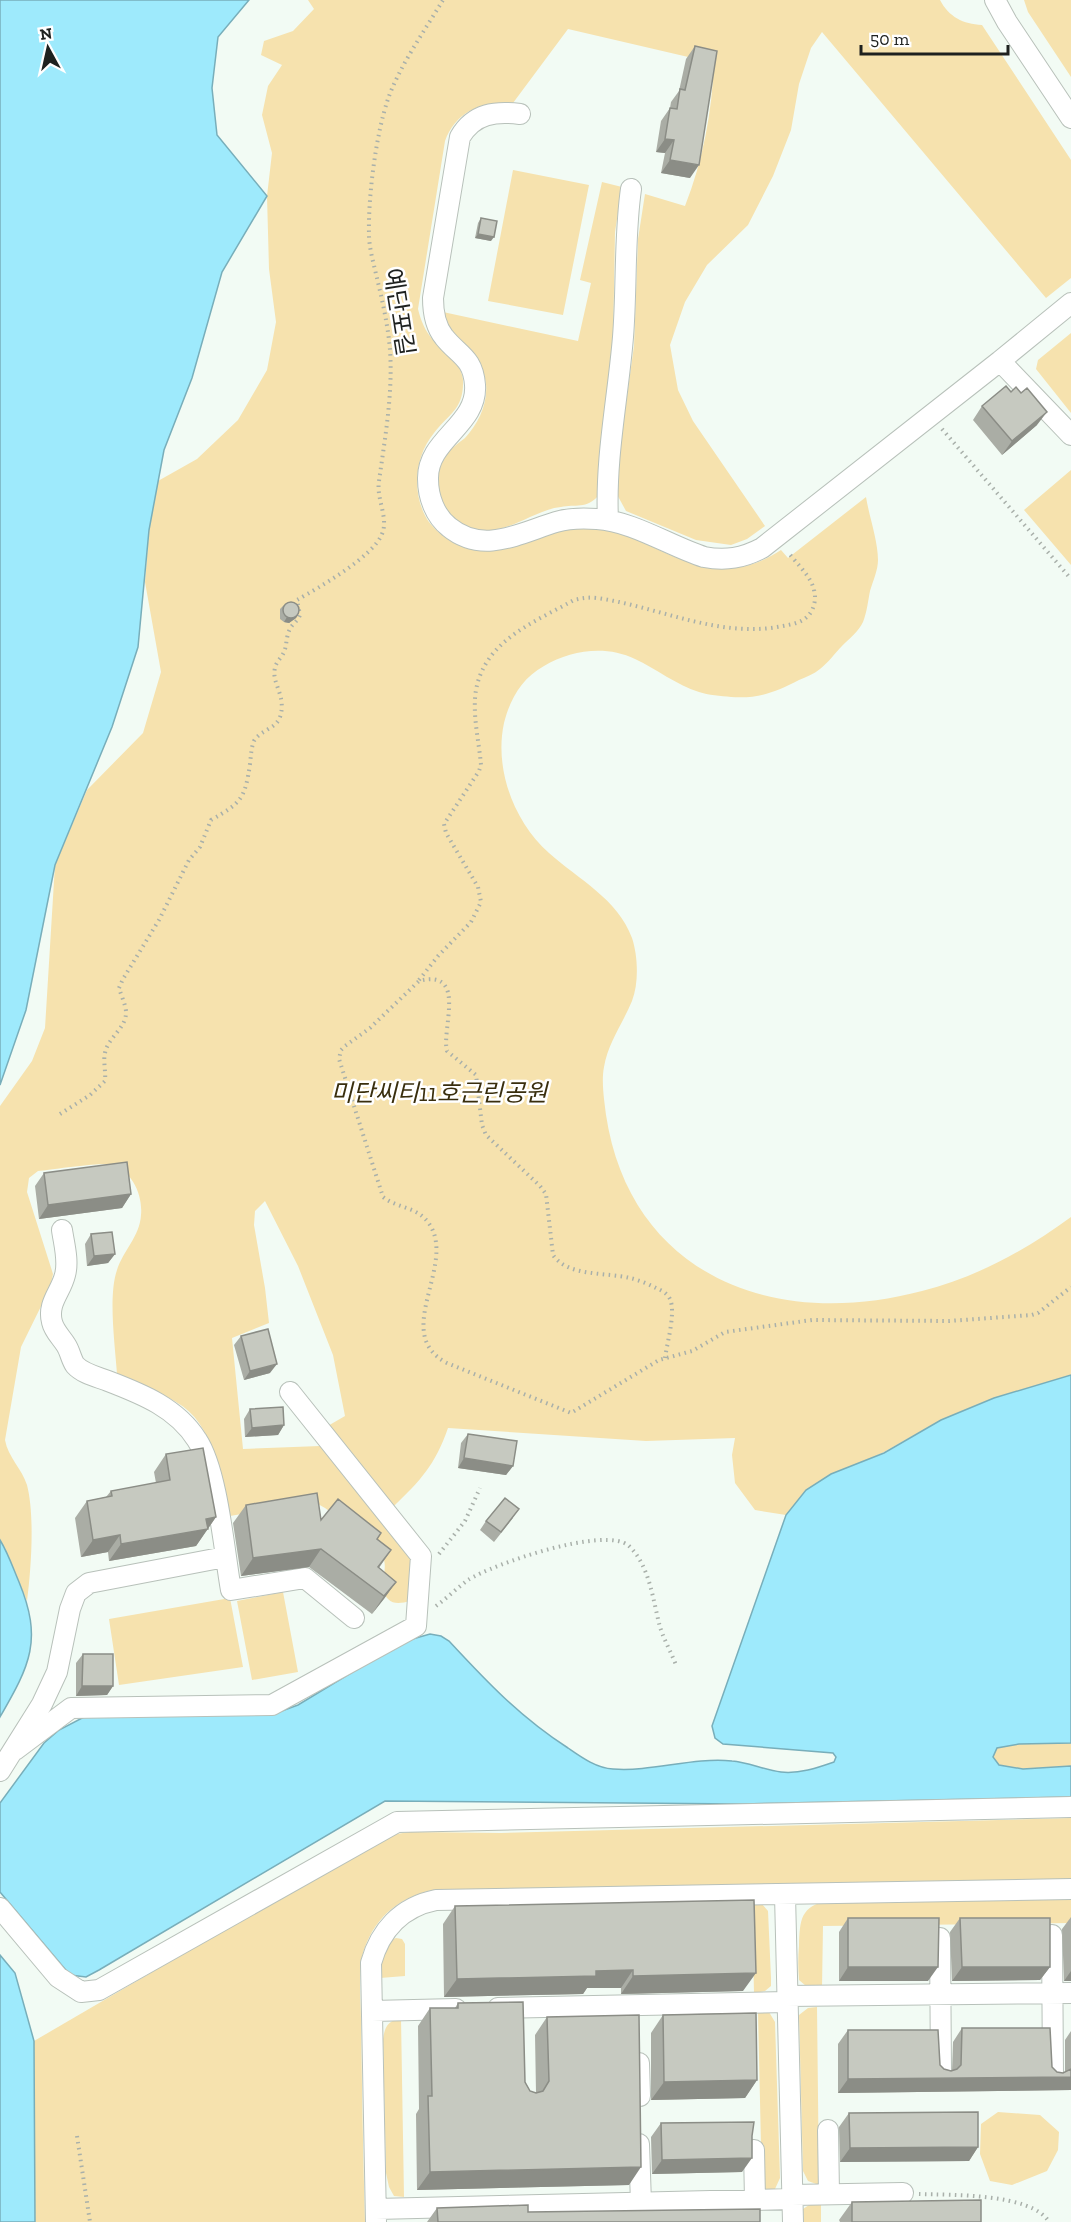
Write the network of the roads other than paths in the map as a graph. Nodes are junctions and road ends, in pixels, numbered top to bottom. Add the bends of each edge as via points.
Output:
1 (995, 0) edge
2 (520, 114) dead end
3 (1071, 118) edge
4 (631, 189) dead end
5 (1071, 303) edge
6 (1000, 361) junction
7 (1071, 435) edge
8 (608, 520) junction
9 (62, 1230) dead end
10 (290, 1392) dead end
11 (225, 1557) junction
12 (354, 1618) dead end
13 (15, 1750) junction
14 (0, 1771) edge
15 (1071, 1807) edge
16 (1071, 1889) edge
17 (785, 1895) junction
18 (0, 1908) edge
19 (1052, 1935) edge
20 (940, 1938) edge
21 (1062, 1993) edge
22 (940, 1994) junction
23 (787, 1999) junction
24 (638, 2005) junction
25 (522, 2008) junction
26 (372, 2011) junction
27 (522, 2031) edge
28 (941, 2073) edge
29 (1053, 2075) edge
30 (640, 2096) edge
31 (639, 2128) edge
32 (828, 2130) dead end
33 (754, 2150) edge
34 (903, 2193) road end
35 (829, 2194) junction
36 (792, 2197) junction
37 (754, 2200) junction
38 (641, 2203) junction
39 (376, 2216) edge
40 (793, 2222) edge

1 - 3 street
2 - 8 street via 495,112 474,120 458,145 433,307 441,333 465,356 472,369 475,398 469,412 430,462 429,494 444,523 469,539 486,543 559,521
4 - 8 street via 623,338 607,467
5 - 6 street
6 - 7 street
6 - 8 street via 777,536 746,556 717,560 704,557
9 - 11 street via 66,1275 50,1312 56,1331 76,1365 86,1373 136,1391 161,1405 182,1421 198,1441 213,1488
10 - 13 street via 422,1556 416,1626 282,1702 71,1708
11 - 12 street via 231,1590 305,1578
11 - 13 street via 89,1583 76,1593 57,1672
13 - 14 street
15 - 18 street via 397,1822 99,1990 81,1992 58,1977
16 - 17 street
17 - 23 street
17 - 26 street via 420,1903 393,1922 376,1946 371,1963
19 - 21 street
20 - 22 street
21 - 22 street
21 - 29 street
22 - 23 street
22 - 28 street
23 - 24 street
23 - 36 street
24 - 25 street
24 - 30 street
25 - 26 street
25 - 27 street
26 - 39 street
31 - 38 street
32 - 35 street
33 - 37 street
34 - 35 street
35 - 36 street
36 - 37 street
36 - 40 street
37 - 38 street
38 - 39 street

